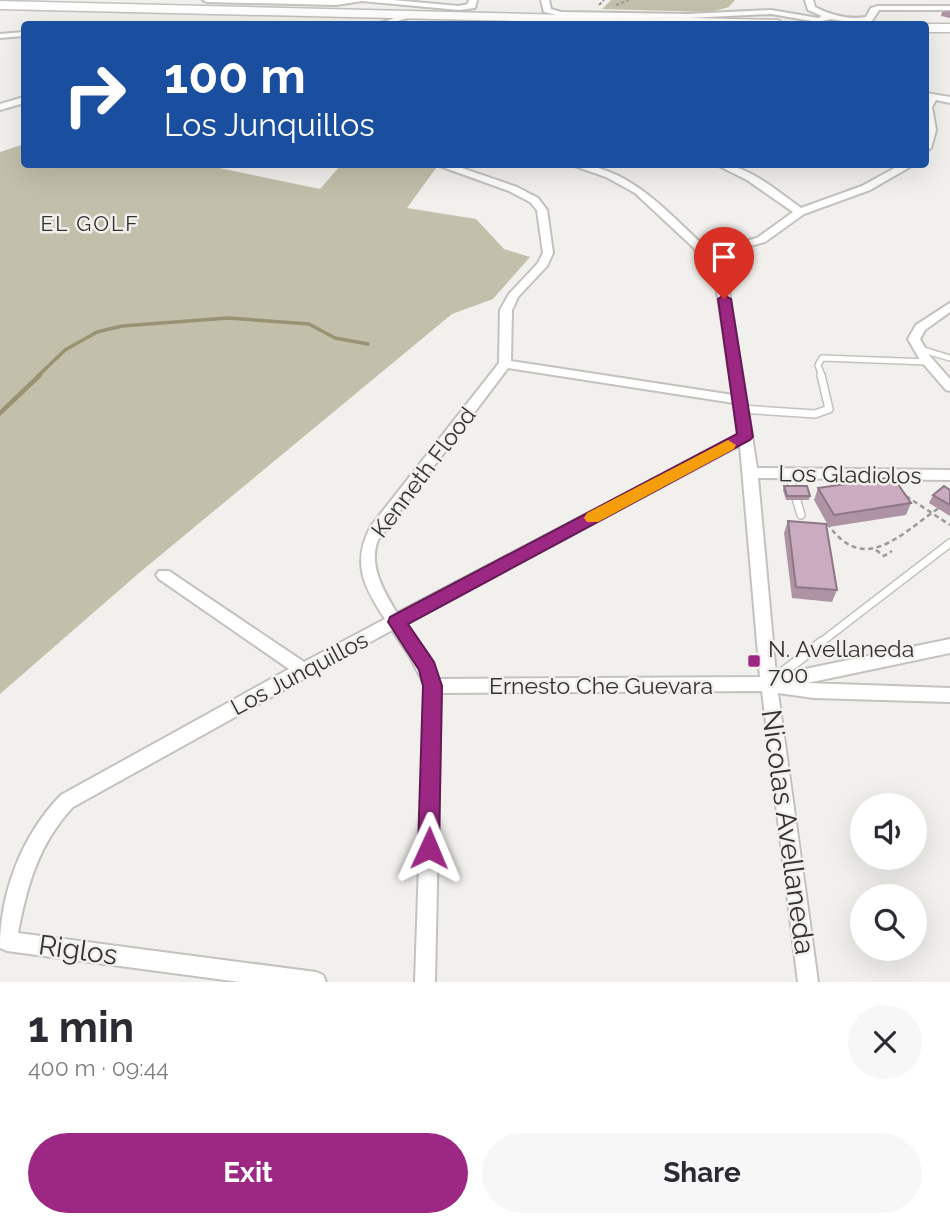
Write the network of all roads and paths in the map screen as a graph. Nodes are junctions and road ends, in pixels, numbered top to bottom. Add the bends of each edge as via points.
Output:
1 (207, 0) edge
2 (361, 0) edge
3 (473, 0) edge
4 (545, 0) edge
5 (809, 0) edge
6 (0, 5) edge
7 (950, 8) edge
8 (359, 14) junction
9 (408, 15) junction
10 (832, 16) junction
11 (587, 17) junction
12 (391, 21) edge
13 (631, 21) edge
14 (929, 28) edge
15 (950, 28) edge
16 (21, 34) edge
17 (0, 36) edge
18 (929, 97) edge
19 (950, 100) edge
20 (21, 101) edge
21 (0, 107) edge
22 (929, 118) edge
23 (929, 137) edge
24 (450, 168) edge
25 (586, 168) edge
26 (729, 168) edge
27 (902, 168) edge
28 (800, 212) junction
29 (706, 255) junction
30 (950, 307) edge
31 (919, 349) junction
32 (950, 358) edge
33 (928, 362) junction
34 (505, 364) junction
35 (950, 387) edge
36 (740, 404) junction
37 (745, 437) junction
38 (751, 473) junction
39 (789, 474) junction
40 (950, 475) edge
41 (903, 494) edge
42 (939, 508) edge
43 (932, 513) junction
44 (946, 513) edge
45 (801, 514) dead end
46 (823, 516) dead end
47 (939, 517) junction
48 (950, 525) edge
49 (950, 543) edge
50 (876, 550) junction
51 (892, 551) dead end
52 (164, 575) dead end
53 (397, 622) junction
54 (950, 646) edge
55 (303, 670) junction
56 (769, 684) junction
57 (433, 686) junction
58 (950, 695) edge
59 (4, 945) edge
60 (316, 982) edge
61 (425, 982) edge
62 (808, 982) edge

1 - 2 street via 336,4
2 - 3 street via 459,8 472,6
2 - 8 street
4 - 11 street via 547,10 554,13
5 - 10 street via 811,8
6 - 8 street
7 - 10 street via 878,8 869,19 859,21
8 - 9 street
9 - 11 street
9 - 12 street
10 - 11 street via 818,20 771,12
11 - 13 street
14 - 15 street
16 - 17 street
18 - 19 street
20 - 21 street
22 - 23 street
24 - 34 street via 513,190 534,200 542,210 548,253 506,310
25 - 29 street, Nicolas Avellaneda via 639,191
26 - 28 street
27 - 28 street via 866,188
28 - 29 street via 761,240
29 - 36 street, Nicolas Avellaneda via 722,285
30 - 31 street via 920,328 914,339
31 - 32 lane
31 - 33 street
33 - 35 street
33 - 36 lane via 821,358 818,365 829,409 815,414
34 - 36 street
34 - 53 street, Kenneth Flood via 376,530 368,548 369,572
36 - 37 street, Nicolas Avellaneda
37 - 38 street, Nicolas Avellaneda
37 - 53 street, Los Junquillos
38 - 39 street, Los Gladiolos
38 - 56 street, Nicolas Avellaneda
39 - 40 street, Los Gladiolos
39 - 45 lane
41 - 43 path
42 - 43 path
43 - 47 path
43 - 50 path
44 - 47 path
46 - 50 path via 850,547
47 - 48 path
49 - 56 lane
50 - 51 path via 884,556
52 - 55 street
53 - 55 street, Los Junquillos
53 - 57 street, Kenneth Flood via 427,668
54 - 56 street
55 - 59 street, Los Junquillos via 66,801 39,833 16,892
56 - 57 street, Ernesto Che Guevara
56 - 58 street via 814,691
56 - 62 street, Nicolas Avellaneda
57 - 61 street, Kenneth Flood
59 - 60 street, Riglos

